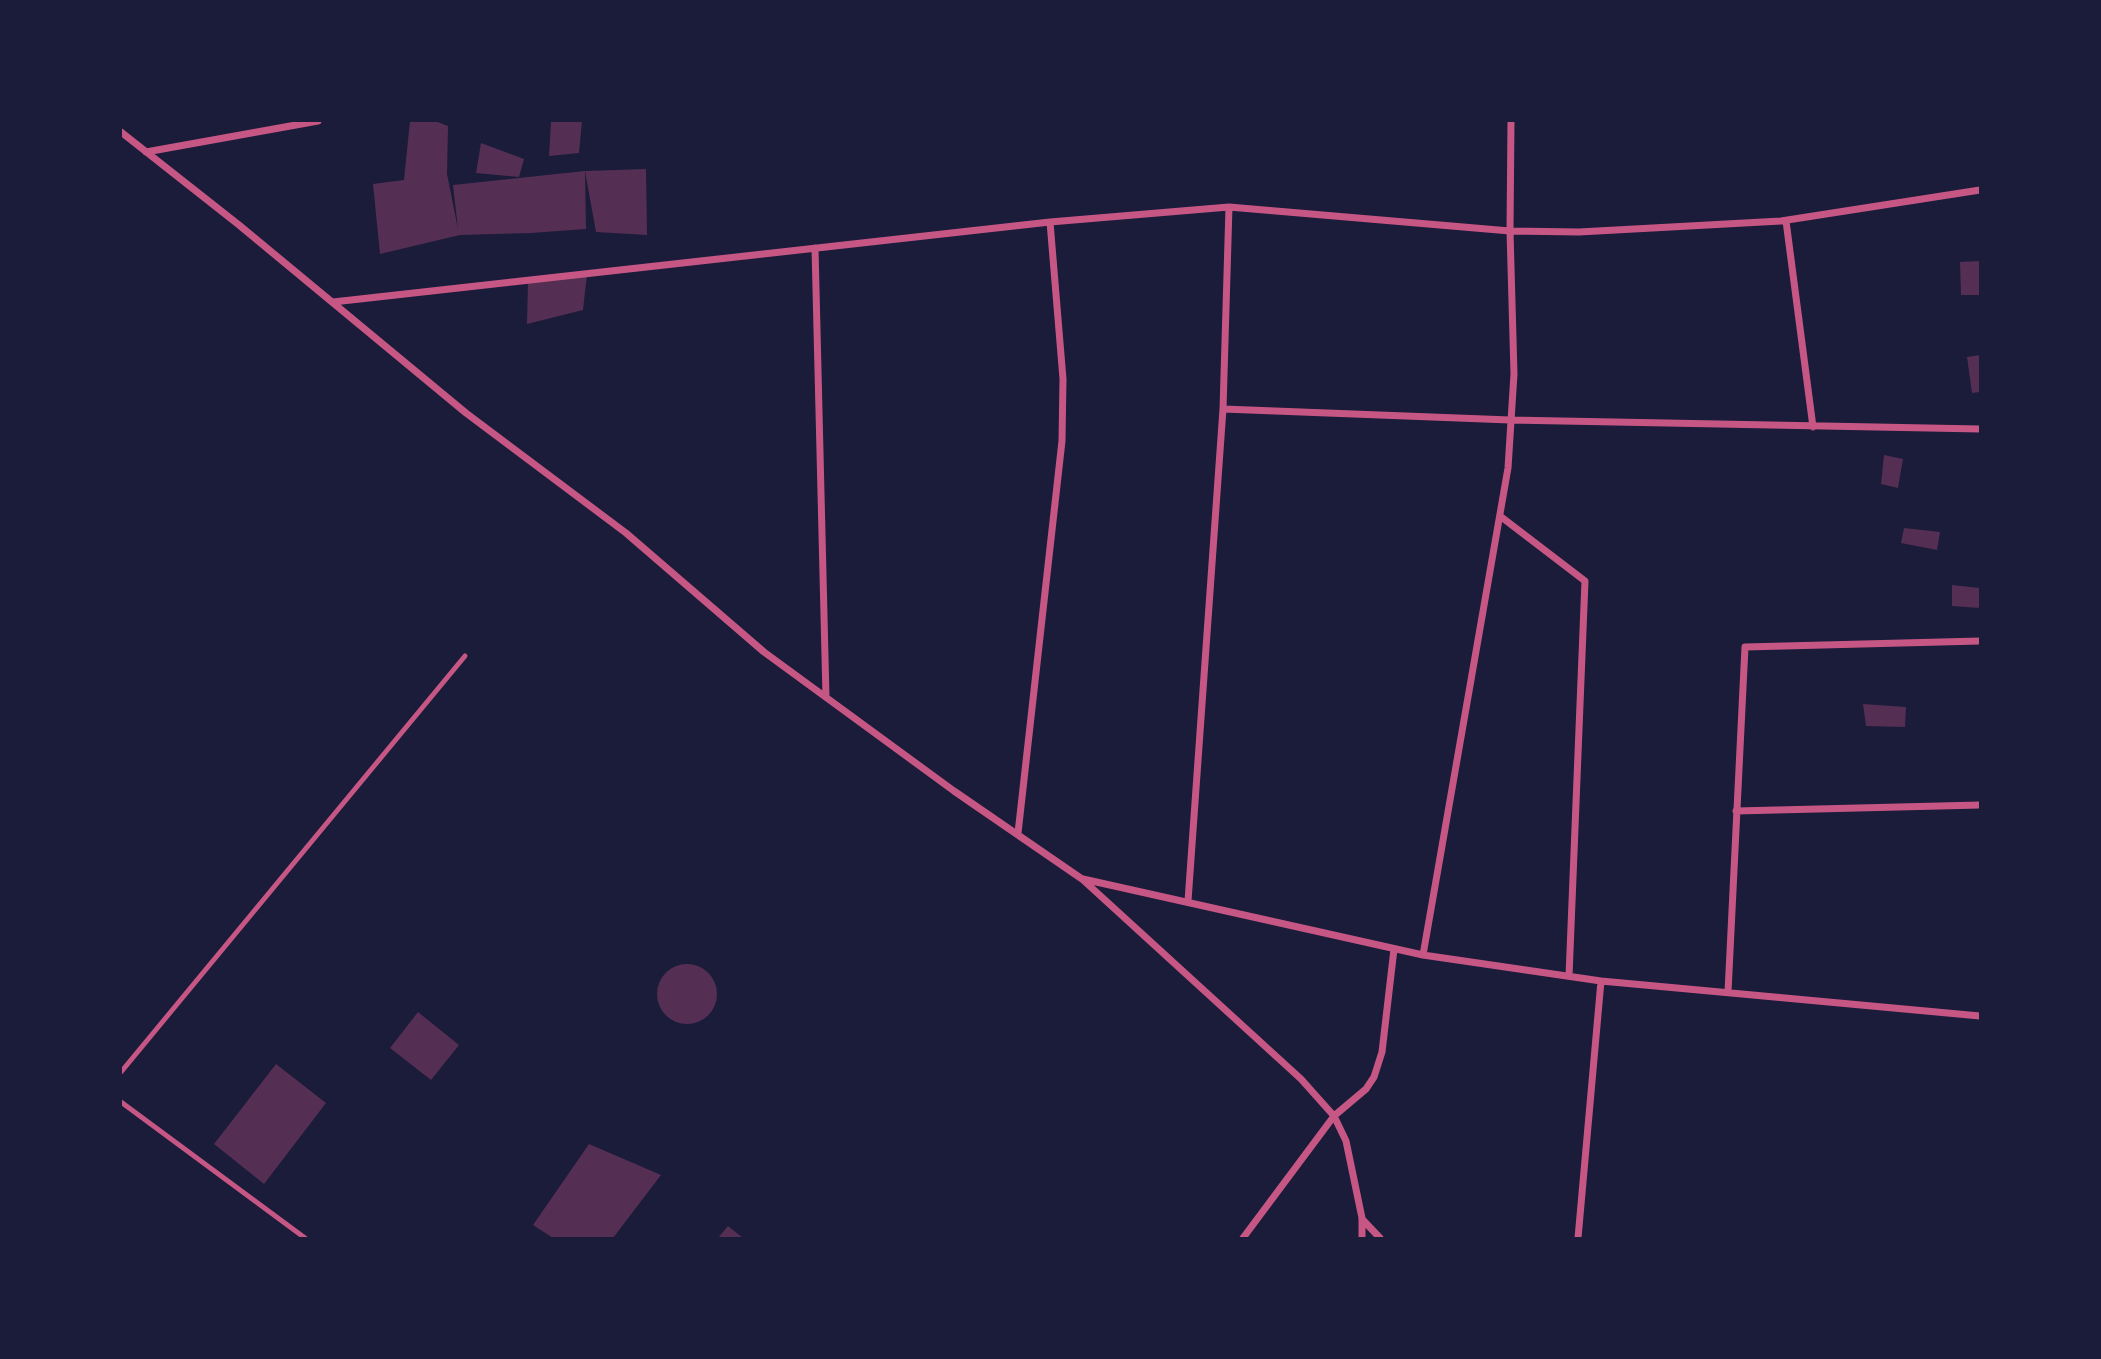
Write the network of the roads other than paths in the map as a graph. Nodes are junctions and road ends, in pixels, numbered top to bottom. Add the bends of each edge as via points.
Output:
1 (318, 121) edge
2 (1511, 121) edge
3 (121, 132) edge
4 (146, 152) junction
5 (1980, 190) edge
6 (1229, 207) junction
7 (1786, 220) junction
8 (1050, 222) junction
9 (1510, 231) junction
10 (815, 248) junction
11 (332, 302) junction
12 (1223, 409) junction
13 (1510, 420) junction
14 (1813, 427) junction
15 (1980, 429) edge
16 (1500, 516) junction
17 (1980, 641) edge
18 (465, 656) dead end
19 (825, 697) junction
20 (1980, 805) edge
21 (1736, 811) junction
22 (1018, 833) junction
23 (1082, 879) junction
24 (1188, 901) junction
25 (1394, 950) junction
26 (1423, 955) junction
27 (1569, 976) junction
28 (1601, 981) junction
29 (1727, 992) junction
30 (1980, 1016) edge
31 (121, 1072) edge
32 (121, 1102) edge
33 (1335, 1116) junction
34 (1362, 1218) junction
35 (305, 1238) edge
36 (1243, 1238) edge
37 (1362, 1238) edge
38 (1380, 1238) edge
39 (1578, 1238) edge

1 - 4 street
2 - 9 street
3 - 4 street
4 - 11 street
5 - 7 street
6 - 8 street
6 - 9 street
6 - 12 street
7 - 9 street via 1579,232
7 - 14 street
8 - 10 street
8 - 22 street via 1063,379 1062,441
9 - 13 street via 1514,374
10 - 11 street
10 - 19 street
11 - 19 street via 466,413 626,533 764,652
12 - 13 street
12 - 24 street
13 - 14 street
13 - 16 street
14 - 15 street
16 - 26 street
16 - 27 street via 1585,581
17 - 21 street via 1745,646
18 - 31 lane
19 - 22 street
20 - 21 street
21 - 29 street
22 - 23 street
23 - 24 street
23 - 33 street via 1301,1079
24 - 25 street
25 - 26 street
25 - 33 street via 1382,1052 1374,1077
26 - 27 street
27 - 28 street
28 - 29 street
28 - 39 street
29 - 30 street
32 - 35 lane
33 - 34 street via 1346,1141
33 - 36 street
34 - 37 street
34 - 38 street

